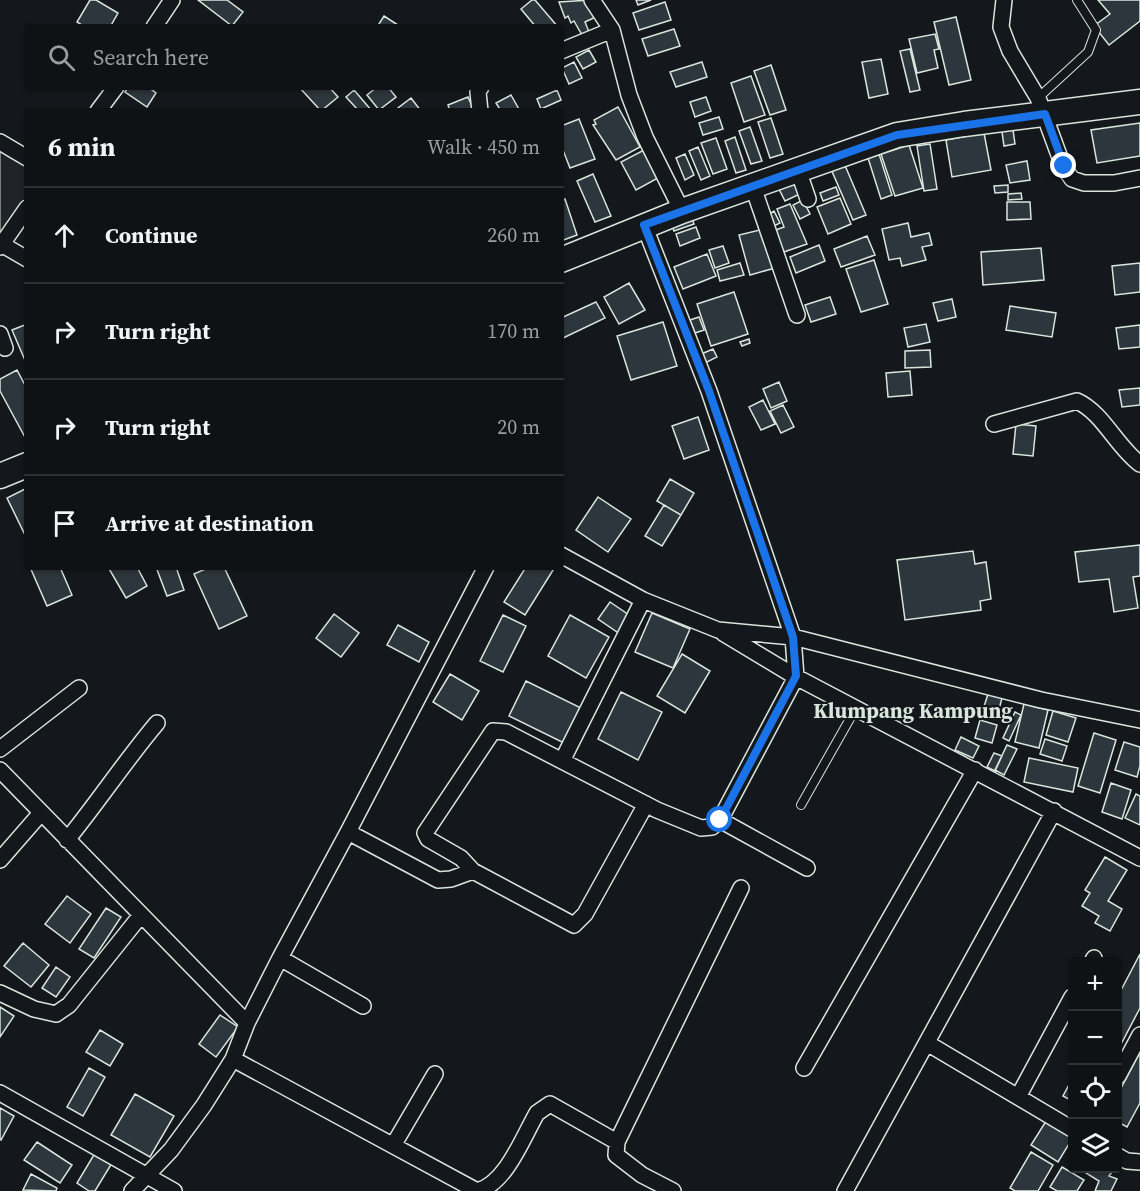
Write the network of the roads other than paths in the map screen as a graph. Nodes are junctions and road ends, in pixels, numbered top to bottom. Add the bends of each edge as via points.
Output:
1 (172, 0) edge
2 (1004, 0) edge
3 (1077, 0) edge
4 (594, 1) edge
5 (156, 24) edge
6 (612, 30) junction
7 (564, 50) edge
8 (114, 90) edge
9 (479, 90) edge
10 (1140, 102) edge
11 (1041, 106) junction
12 (100, 108) edge
13 (480, 108) edge
14 (0, 142) edge
15 (24, 156) edge
16 (798, 170) junction
17 (1140, 178) edge
18 (753, 187) junction
19 (808, 199) dead end
20 (682, 211) junction
21 (24, 213) edge
22 (644, 225) junction
23 (2, 246) edge
24 (24, 257) edge
25 (564, 259) edge
26 (797, 315) dead end
27 (994, 424) dead end
28 (1140, 464) edge
29 (564, 557) edge
30 (484, 570) edge
31 (643, 600) junction
32 (718, 630) junction
33 (793, 637) junction
34 (796, 676) junction
35 (79, 688) dead end
36 (856, 708) junction
37 (1140, 720) edge
38 (157, 723) dead end
39 (0, 748) edge
40 (562, 761) junction
41 (0, 770) edge
42 (975, 770) junction
43 (646, 804) junction
44 (801, 805) dead end
45 (1054, 811) junction
46 (41, 813) junction
47 (720, 820) junction
48 (348, 832) junction
49 (67, 840) junction
50 (1140, 858) edge
51 (0, 860) edge
52 (807, 868) dead end
53 (473, 871) junction
54 (741, 888) dead end
55 (141, 915) junction
56 (279, 958) junction
57 (0, 993) edge
58 (1068, 1005) edge
59 (363, 1006) dead end
60 (247, 1023) junction
61 (1140, 1035) edge
62 (927, 1043) junction
63 (233, 1059) junction
64 (804, 1068) dead end
65 (1122, 1069) edge
66 (435, 1074) dead end
67 (0, 1093) edge
68 (1018, 1097) junction
69 (1068, 1128) edge
70 (617, 1142) junction
71 (394, 1144) junction
72 (1122, 1158) edge
73 (1140, 1162) edge
74 (147, 1176) junction
75 (132, 1191) edge
76 (174, 1191) edge
77 (673, 1191) edge
78 (845, 1191) edge

1 - 5 street
2 - 11 street via 1001,27
3 - 11 lane via 1096,30 1088,52
4 - 6 street
6 - 7 street
6 - 20 street via 628,95
8 - 12 street
9 - 13 street
10 - 11 main road
11 - 16 main road via 897,135
11 - 17 street via 1072,179 1114,183
14 - 15 street
16 - 18 main road
16 - 19 street
18 - 20 main road
18 - 26 street
20 - 22 main road
21 - 23 street
22 - 25 main road
22 - 33 street via 709,391
23 - 24 street
27 - 28 street via 1077,401 1092,408
29 - 31 street
30 - 48 street
31 - 32 street
31 - 40 street
32 - 33 street
32 - 34 street
33 - 34 street
33 - 37 street via 1041,700
34 - 36 street
34 - 47 street
35 - 39 street
36 - 42 street
36 - 44 lane
38 - 49 street
40 - 43 street
40 - 53 street via 506,732 491,733 425,833
41 - 46 street
42 - 45 street
42 - 64 street
43 - 47 street via 701,828 712,827
43 - 53 street via 585,914 574,925
45 - 50 street
45 - 62 street
46 - 49 street
46 - 51 street
47 - 52 street
48 - 53 street via 438,880
48 - 56 street
49 - 55 street
54 - 70 street
55 - 57 street via 69,1005 56,1014 33,1009
55 - 60 street
56 - 59 street
56 - 60 street
58 - 68 street
60 - 63 street
61 - 65 street
62 - 68 street
62 - 78 street
63 - 71 street
63 - 74 street via 204,1106
66 - 71 street
67 - 74 street
68 - 69 street
70 - 71 street via 550,1104 544,1106 504,1170 489,1188 477,1191
70 - 77 street via 616,1155 642,1175
72 - 73 street
74 - 75 street
74 - 76 street

